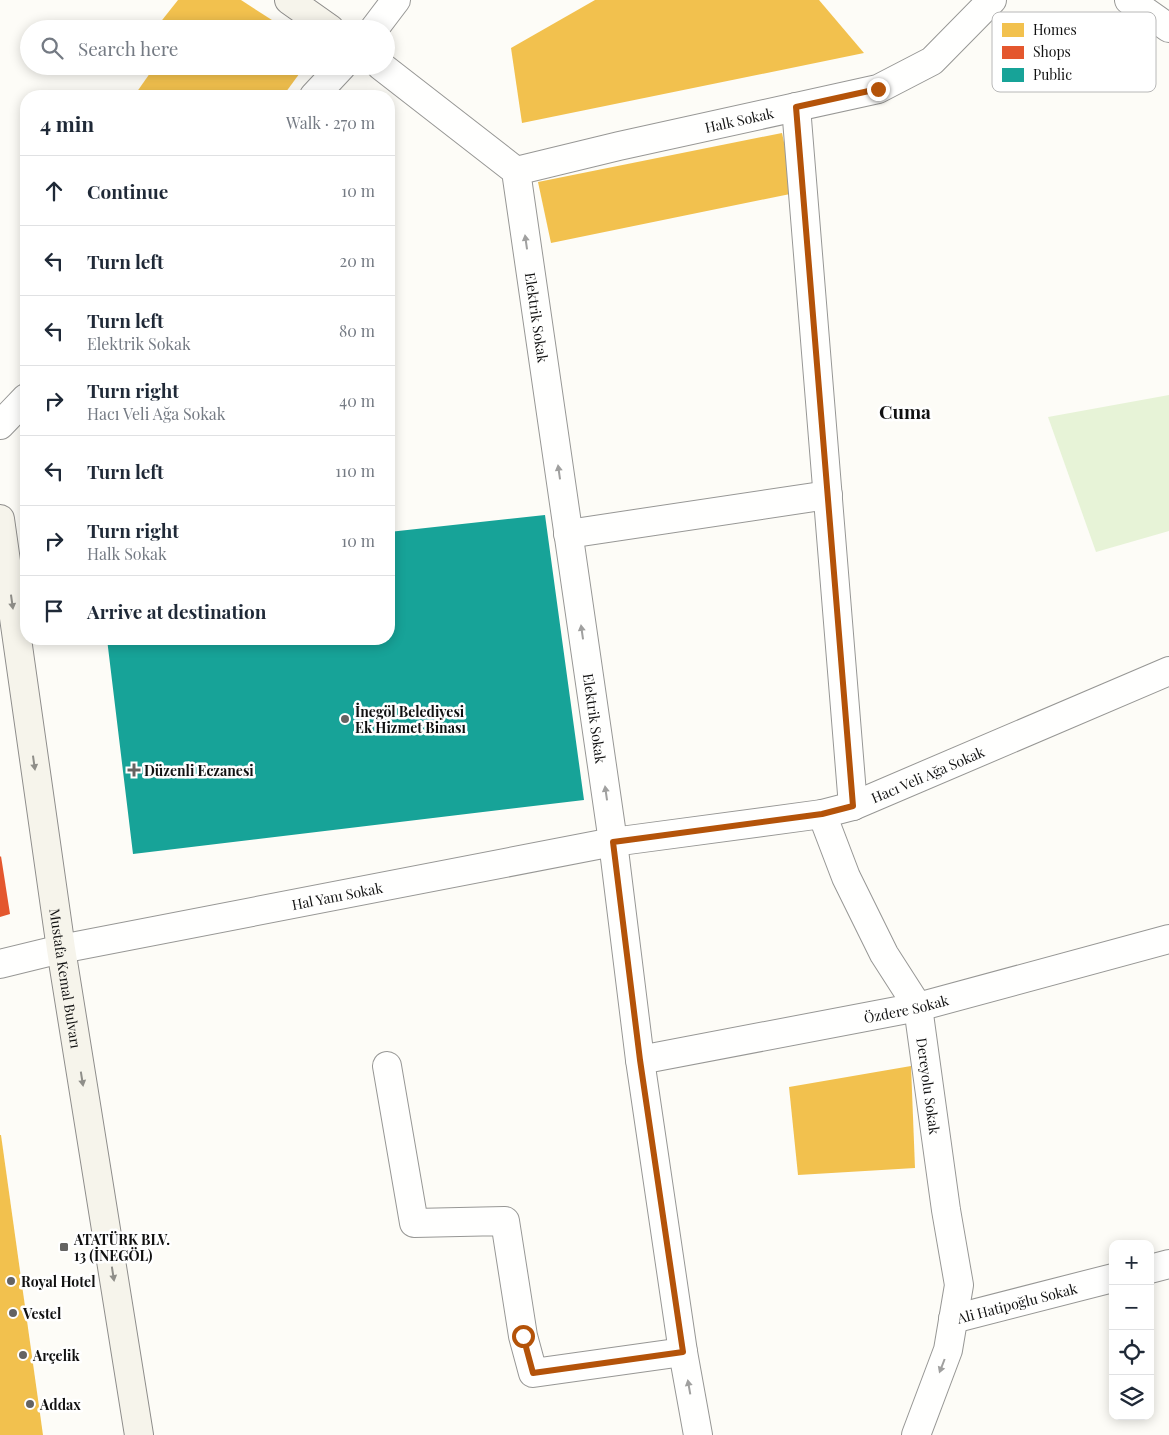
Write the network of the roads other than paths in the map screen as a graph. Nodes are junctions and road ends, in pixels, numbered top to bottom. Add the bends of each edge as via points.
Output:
1 (289, 0) edge
2 (396, 0) edge
3 (992, 0) edge
4 (1129, 0) edge
5 (1146, 12) edge
6 (1156, 19) edge
7 (317, 20) edge
8 (381, 20) edge
9 (1169, 28) edge
10 (334, 75) edge
11 (393, 75) edge
12 (320, 90) edge
13 (796, 107) junction
14 (516, 171) junction
15 (20, 404) edge
16 (0, 425) edge
17 (828, 495) junction
18 (1, 529) edge
19 (568, 534) junction
20 (1169, 671) edge
21 (853, 806) junction
22 (822, 814) junction
23 (613, 842) junction
24 (1169, 939) edge
25 (61, 949) junction
26 (0, 964) edge
27 (918, 1007) junction
28 (640, 1060) junction
29 (387, 1066) dead end
30 (1169, 1264) edge
31 (1154, 1268) edge
32 (1109, 1279) edge
33 (953, 1319) junction
34 (683, 1352) junction
35 (139, 1435) edge
36 (698, 1435) edge
37 (916, 1435) edge

1 - 7 main road
2 - 8 street
3 - 13 street, Halk Sokak via 932,61 878,89
4 - 5 street
6 - 9 street
10 - 12 street
11 - 14 street
13 - 14 street, Halk Sokak
13 - 17 street
19 -> 14 street, Elektrik Sokak
15 - 16 street
17 - 19 street
17 - 21 street
18 -> 25 main road, Mustafa Kemal Bulvarı
23 -> 19 street, Elektrik Sokak
20 - 21 street, Hacı Veli Ağa Sokak
21 - 22 street, Hacı Veli Ağa Sokak
22 - 23 street, Hacı Veli Ağa Sokak
22 - 27 street, Dereyolu Sokak via 846,877 880,945
23 - 25 street, Hal Yanı Sokak
23 - 28 street, Elektrik Sokak
24 - 27 street, Özdere Sokak
25 - 26 street, Hal Yanı Sokak
25 -> 35 main road, Mustafa Kemal Bulvarı
27 - 28 street, Özdere Sokak
27 - 33 street, Dereyolu Sokak via 946,1210 960,1285
28 - 34 street, Elektrik Sokak
29 - 34 street via 414,1222 505,1221 523,1336 533,1373
30 - 31 street
32 - 33 street, Ali Hatipoğlu Sokak
33 -> 37 street, Ali Hatipoğlu Sokak via 948,1350
36 -> 34 street, Elektrik Sokak

